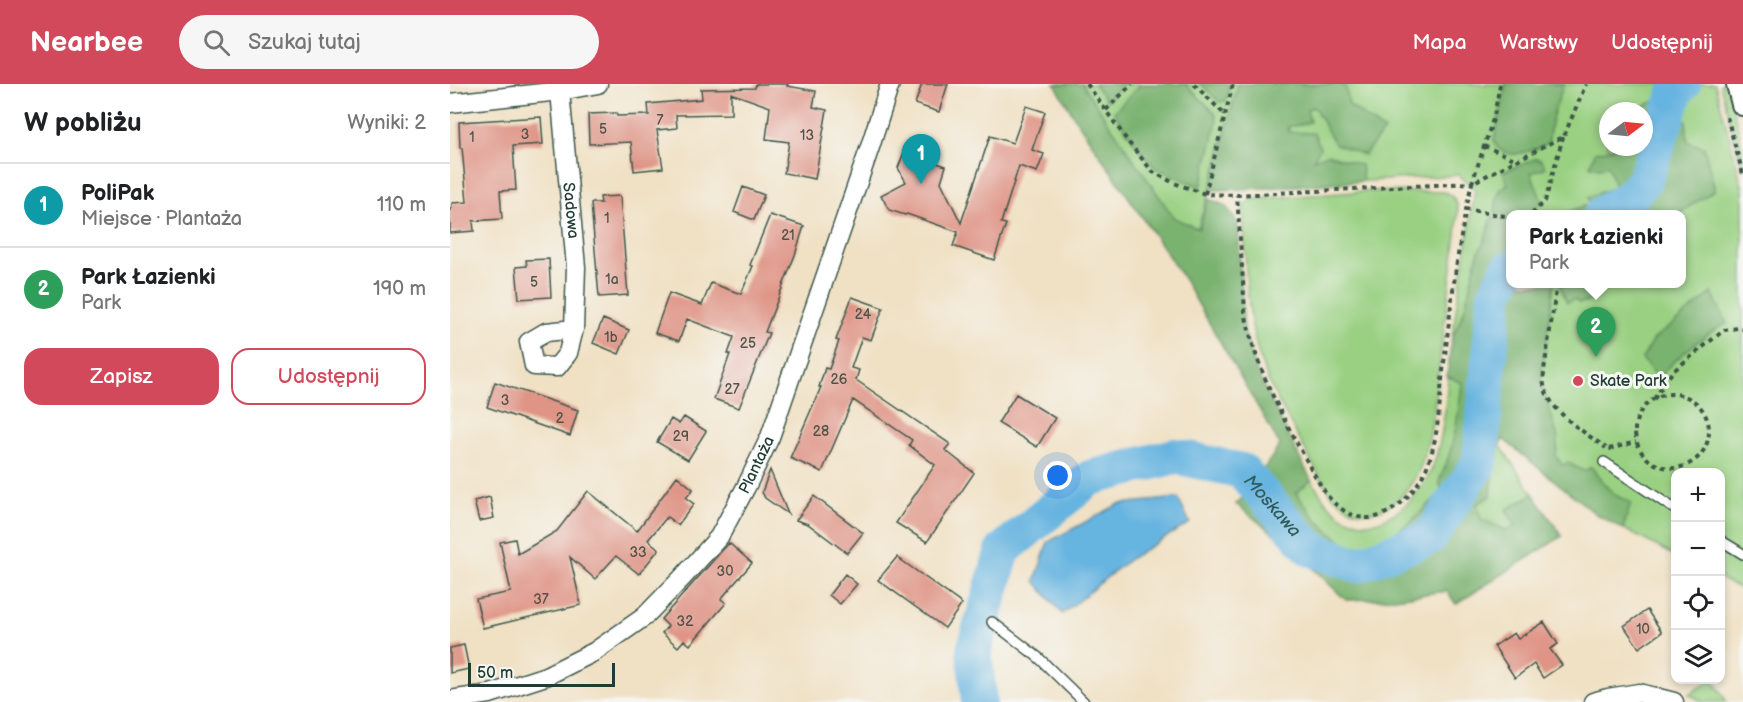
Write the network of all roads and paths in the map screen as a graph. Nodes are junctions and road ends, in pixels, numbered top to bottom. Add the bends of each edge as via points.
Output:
1 (598, 84) edge
2 (1087, 84) edge
3 (1132, 84) edge
4 (1194, 84) edge
5 (1233, 84) edge
6 (1500, 84) edge
7 (1587, 84) edge
8 (1738, 84) edge
9 (887, 85) edge
10 (560, 91) junction
11 (450, 103) edge
12 (1733, 106) edge
13 (1106, 110) junction
14 (1226, 116) junction
15 (1564, 136) junction
16 (1484, 146) junction
17 (1517, 160) junction
18 (1743, 174) edge
19 (1472, 183) junction
20 (1204, 194) junction
21 (1238, 195) junction
22 (1466, 209) junction
23 (1536, 210) edge
24 (1506, 216) edge
25 (1556, 288) edge
26 (574, 329) dead end
27 (1743, 329) edge
28 (1654, 399) junction
29 (1636, 442) junction
30 (1608, 449) junction
31 (1604, 462) joint
32 (1671, 507) edge
33 (1725, 543) edge
34 (1743, 554) edge
35 (992, 622) dead end
36 (450, 699) edge
37 (1084, 702) edge
38 (1593, 702) edge
39 (1674, 702) edge

1 - 10 street
2 - 13 path
3 - 13 path
4 - 14 path
5 - 14 path
6 - 16 path
7 - 15 path
8 - 12 street
9 - 36 street, Plantaża via 866,158 770,437 719,537 644,617 594,652 546,676 490,694
10 - 11 street
10 - 26 street, Sadowa via 576,267
12 - 18 path
13 - 20 path via 1153,172
14 - 20 path
15 - 17 path
15 - 23 path via 1545,201
16 - 17 path
16 - 19 path
17 - 19 path
19 - 21 path
19 - 22 path
20 - 21 path
21 - 22 path via 1245,311 1261,369 1326,493 1343,511 1359,518 1386,513 1406,499 1429,460
22 - 24 path
25 - 30 path via 1544,385 1556,409
27 - 28 path via 1724,330 1672,372
28 - 29 path via 1637,417
28 - 29 path via 1668,394 1683,396 1696,404 1706,416 1706,446 1685,467 1670,469 1643,456
29 - 30 path
30 - 31 path
31 - 32 lane
33 - 34 lane
35 - 37 lane via 1039,658
38 - 39 street via 1638,693

